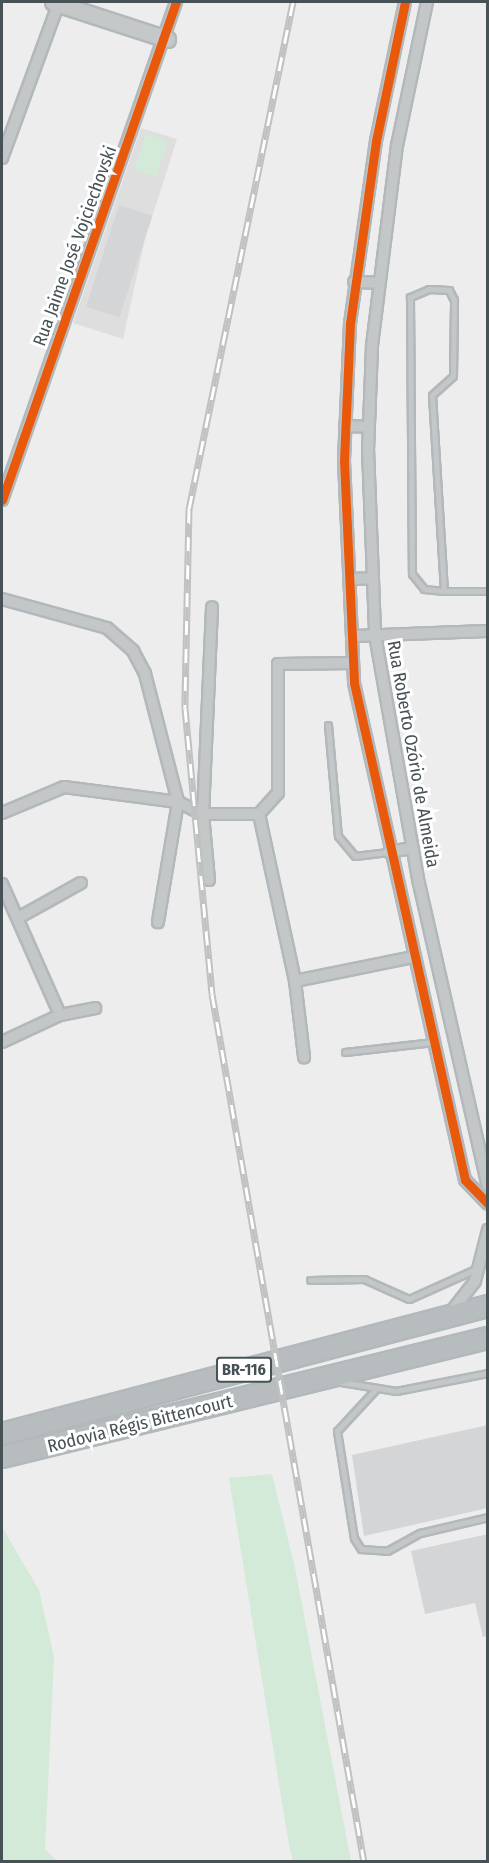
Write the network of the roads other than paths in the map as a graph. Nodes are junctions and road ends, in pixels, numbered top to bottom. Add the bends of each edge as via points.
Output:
1 (57, 2) edge
2 (176, 2) edge
3 (405, 2) edge
4 (427, 2) edge
5 (167, 39) junction
6 (376, 141) junction
7 (397, 145) junction
8 (2, 158) edge
9 (368, 190) junction
10 (389, 194) junction
11 (354, 282) junction
12 (378, 283) junction
13 (345, 426) junction
14 (368, 427) junction
15 (2, 500) edge
16 (373, 578) junction
17 (350, 579) junction
18 (444, 591) junction
19 (488, 591) edge
20 (2, 599) edge
21 (212, 607) dead end
22 (488, 631) edge
23 (375, 635) junction
24 (352, 636) junction
25 (353, 663) junction
26 (328, 724) dead end
27 (177, 802) junction
28 (2, 813) edge
29 (203, 814) junction
30 (258, 814) junction
31 (412, 848) junction
32 (389, 852) junction
33 (209, 880) dead end
34 (81, 883) dead end
35 (2, 884) edge
36 (18, 918) junction
37 (158, 922) dead end
38 (413, 957) junction
39 (295, 981) junction
40 (95, 1008) dead end
41 (60, 1016) junction
42 (454, 1039) junction
43 (2, 1042) edge
44 (433, 1042) junction
45 (345, 1052) dead end
46 (304, 1058) dead end
47 (488, 1186) edge
48 (488, 1204) edge
49 (488, 1230) edge
50 (479, 1268) junction
51 (310, 1280) dead end
52 (488, 1306) edge
53 (446, 1317) junction
54 (488, 1338) edge
55 (488, 1373) edge
56 (322, 1377) junction
57 (375, 1390) junction
58 (2, 1434) edge
59 (38, 1450) junction
60 (2, 1457) edge
61 (2, 1465) edge
62 (488, 1517) edge

1 - 5 street
1 - 8 street
2 - 5 street, Rua Jaime José Vojciechovski
3 - 6 street
4 - 7 street, Rua Roberto Ozório de Almeida
5 - 15 street, Rua Jaime José Vojciechovski
6 - 7 street
6 - 9 street
7 - 10 street, Rua Roberto Ozório de Almeida
9 - 10 street
9 - 11 street
10 - 12 street, Rua Roberto Ozório de Almeida
11 - 12 street
11 - 13 street
12 - 14 street, Rua Roberto Ozório de Almeida
13 - 14 street
13 - 17 street
14 - 16 street, Rua Roberto Ozório de Almeida
16 - 17 street
16 - 23 street, Rua Roberto Ozório de Almeida
17 - 24 street
18 - 18 lane via 424,589 412,574 410,297 429,289 448,290 454,300 453,376 432,395
18 - 19 lane
20 - 27 street via 107,628 133,651 145,674
21 - 29 street
22 - 23 street
23 - 24 street
23 - 31 street, Rua Roberto Ozório de Almeida
24 - 25 street
25 - 30 street via 278,664 278,793
25 - 32 street
26 - 32 lane via 338,836 355,856
27 - 28 street via 64,787
27 - 29 street
27 - 37 street
29 - 30 street
29 - 33 street
30 - 39 street
31 - 32 street
31 - 42 street, Rua Roberto Ozório de Almeida
32 - 38 street
34 - 36 street
35 - 36 street
36 - 41 street
38 - 39 street
38 - 44 street
39 - 46 street
40 - 41 street
41 - 43 street
42 - 44 street
42 - 47 street, Rua Roberto Ozório de Almeida
44 - 45 lane
44 - 48 street via 465,1180
49 - 50 street
50 - 51 lane via 409,1299 364,1279
50 - 53 street via 468,1294
52 - 53 highway, Rodovia Régis Bittencourt / BR-116
53 - 58 highway, Rodovia Régis Bittencourt / BR-116
54 - 56 highway, Rodovia Régis Bittencourt / BR-116
55 - 57 lane
56 - 57 lane
56 - 59 highway, Rodovia Régis Bittencourt / BR-116
57 - 62 lane via 338,1431 354,1538 361,1550 387,1551 420,1533
59 - 60 highway, Rodovia Régis Bittencourt / BR-116
59 - 61 street

